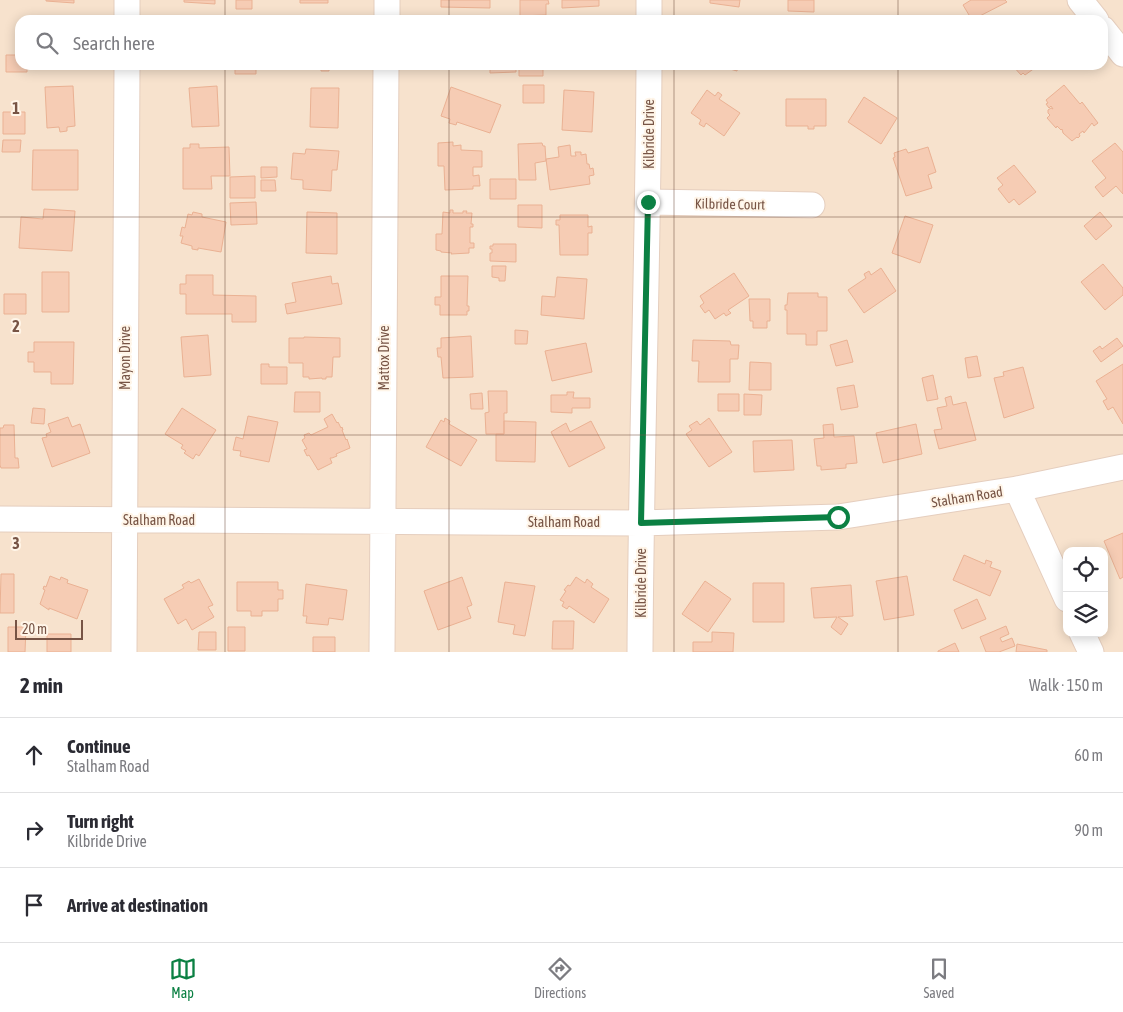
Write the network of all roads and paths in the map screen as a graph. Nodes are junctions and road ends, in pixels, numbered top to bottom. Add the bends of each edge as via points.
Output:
1 (128, 0) edge
2 (387, 0) edge
3 (649, 0) edge
4 (1080, 0) edge
5 (127, 15) edge
6 (387, 15) edge
7 (649, 15) edge
8 (1092, 15) edge
9 (1108, 35) edge
10 (1123, 54) edge
11 (127, 70) edge
12 (386, 70) edge
13 (649, 70) edge
14 (648, 202) junction
15 (812, 205) dead end
16 (1123, 467) edge
17 (1018, 489) junction
18 (0, 519) edge
19 (124, 519) junction
20 (382, 521) junction
21 (641, 523) junction
22 (1064, 592) edge
23 (1084, 637) edge
24 (124, 652) edge
25 (382, 652) edge
26 (640, 652) edge
27 (1091, 652) edge

1 - 5 street
2 - 6 street
3 - 7 street
4 - 8 street
9 - 10 street
11 - 19 street, Mayon Drive
12 - 20 street, Mattox Drive
13 - 14 street, Kilbride Drive
14 - 15 street, Kilbride Court
14 - 21 street, Kilbride Drive
16 - 17 street, Stalham Road
17 - 21 street, Stalham Road via 838,517
17 - 22 street
18 - 19 street, Stalham Road
19 - 20 street, Stalham Road
19 - 24 street, Mayon Drive
20 - 21 street, Stalham Road
20 - 25 street, Mattox Drive
21 - 26 street, Kilbride Drive
23 - 27 street

